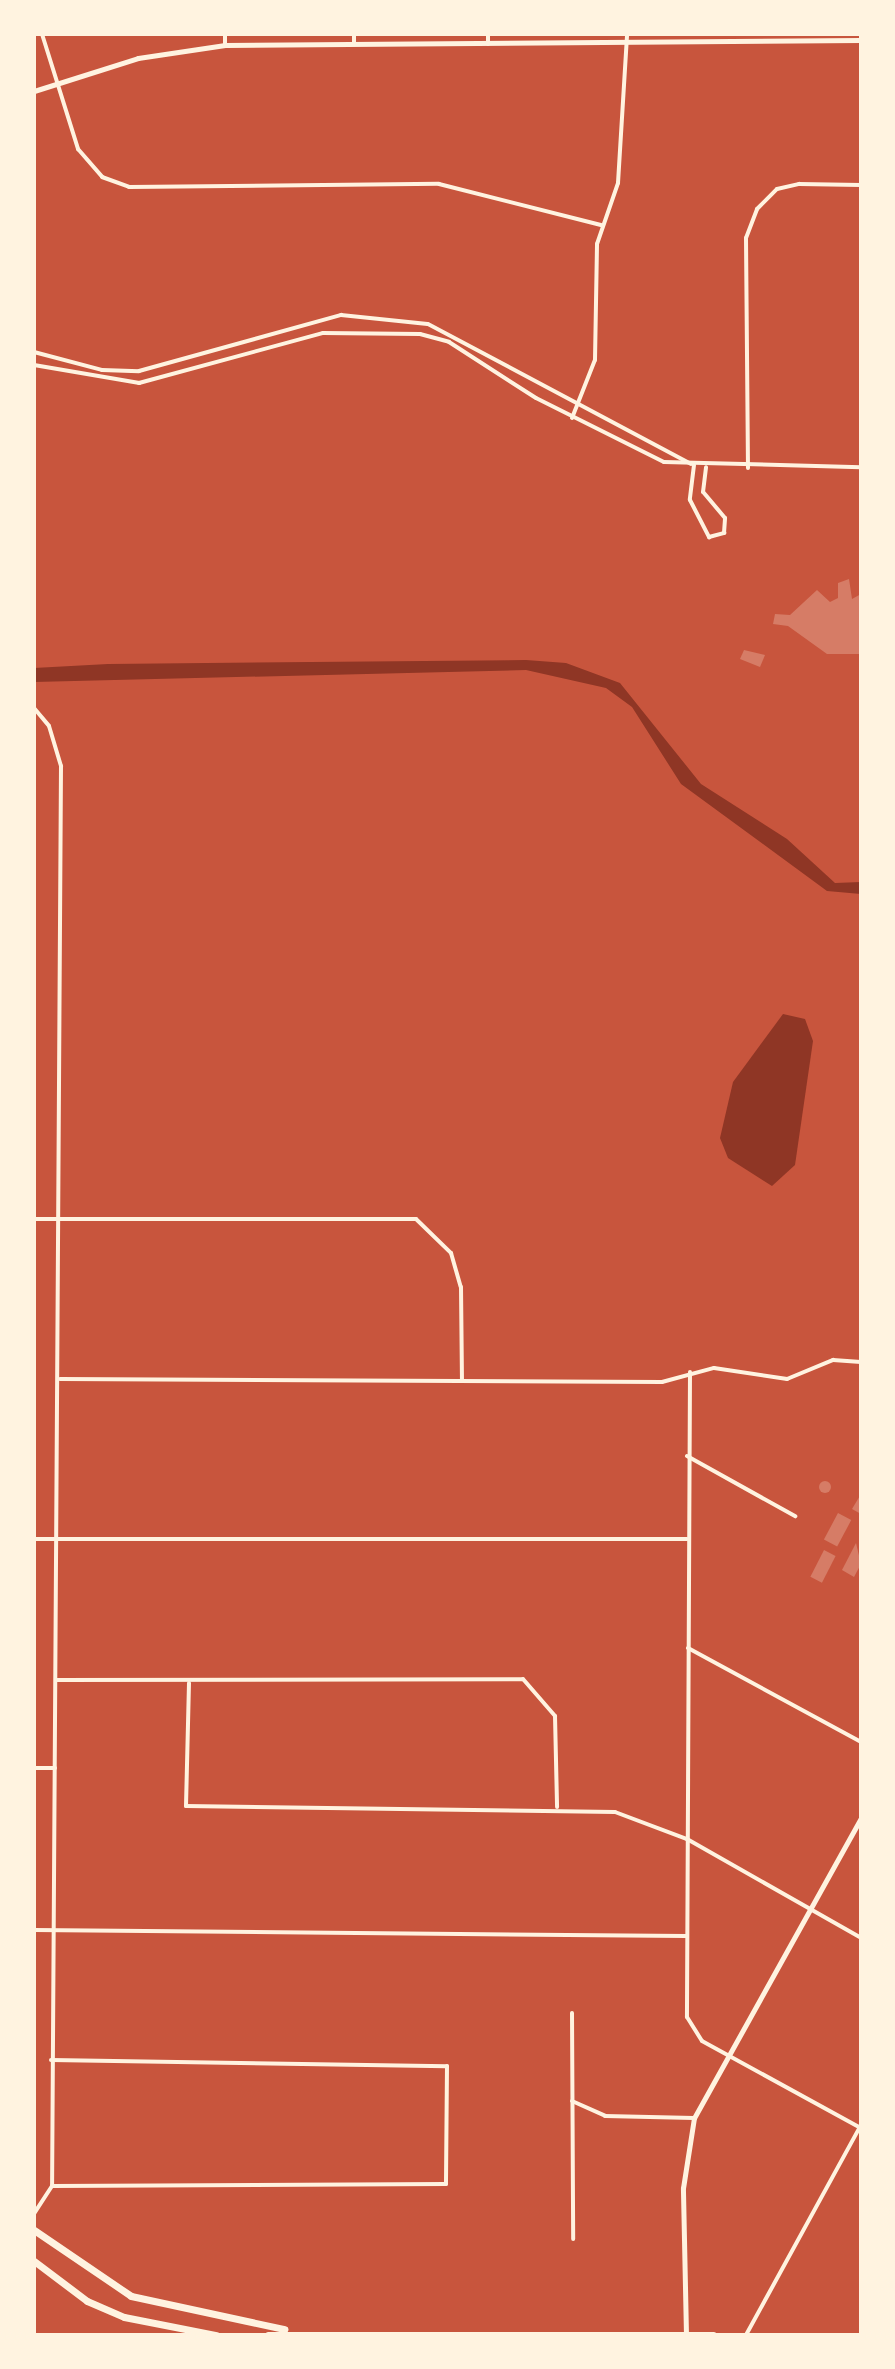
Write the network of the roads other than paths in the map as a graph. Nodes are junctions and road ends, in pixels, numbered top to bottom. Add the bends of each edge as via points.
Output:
1 (42, 34) edge
2 (225, 34) edge
3 (354, 34) edge
4 (488, 34) edge
5 (627, 34) edge
6 (757, 37) edge
7 (861, 40) edge
8 (627, 43) junction
9 (354, 44) junction
10 (488, 44) junction
11 (225, 45) junction
12 (56, 86) junction
13 (34, 91) edge
14 (861, 185) edge
15 (601, 225) junction
16 (34, 352) edge
17 (34, 365) edge
18 (578, 406) junction
19 (572, 418) junction
20 (694, 465) junction
21 (706, 467) junction
22 (861, 467) edge
23 (748, 468) junction
24 (34, 708) edge
25 (34, 1219) edge
26 (58, 1220) junction
27 (861, 1362) edge
28 (690, 1372) junction
29 (60, 1379) junction
30 (462, 1380) junction
31 (687, 1456) junction
32 (795, 1516) dead end
33 (56, 1538) junction
34 (34, 1539) edge
35 (687, 1539) junction
36 (688, 1648) junction
37 (56, 1680) junction
38 (189, 1683) junction
39 (861, 1742) edge
40 (34, 1768) edge
41 (55, 1768) junction
42 (557, 1807) junction
43 (861, 1818) edge
44 (687, 1839) junction
45 (810, 1909) junction
46 (34, 1930) edge
47 (53, 1930) junction
48 (686, 1936) junction
49 (861, 1938) edge
50 (572, 2013) dead end
51 (729, 2055) junction
52 (51, 2060) junction
53 (572, 2101) junction
54 (694, 2118) junction
55 (861, 2127) edge
56 (52, 2186) junction
57 (34, 2214) edge
58 (34, 2230) edge
59 (573, 2239) dead end
60 (34, 2261) edge
61 (286, 2332) edge
62 (446, 2333) edge
63 (686, 2333) edge
64 (216, 2335) edge
65 (268, 2335) edge
66 (713, 2335) edge
67 (746, 2335) edge

1 - 12 street
2 - 11 street
3 - 9 street
4 - 10 street
5 - 8 street
6 - 7 street
6 - 8 street
8 - 10 street
8 - 15 street via 618,183
9 - 10 street
9 - 11 street
11 - 12 street via 138,58
12 - 13 street
12 - 15 street via 78,149 102,177 129,187 439,184
14 - 23 street via 777,189 757,209 746,238
15 - 18 street via 595,360
16 - 18 street via 102,370 139,371 341,315 405,320 455,333
17 - 19 street via 139,383 323,333 404,332 449,342
18 - 19 street
18 - 20 street
19 - 20 street via 664,462
20 - 21 street
20 - 21 street via 690,500 709,537 724,533 725,518 703,492
21 - 23 street
22 - 23 street
24 - 26 street via 49,726 61,766
25 - 26 street
26 - 29 street
26 - 30 street via 416,1219 451,1253 458,1275
27 - 28 street via 833,1360 787,1379 714,1368
28 - 30 street via 662,1382
28 - 31 street
29 - 30 street
29 - 33 street
31 - 32 street
31 - 35 street
33 - 34 street
33 - 35 street
33 - 37 street
35 - 36 street
36 - 39 street
36 - 44 street
37 - 38 street
37 - 41 street
38 - 42 street via 523,1679 555,1716
38 - 42 street via 186,1806
40 - 41 street
41 - 47 street
42 - 44 street via 615,1812
43 - 45 street
44 - 45 street
44 - 48 street
45 - 49 street
45 - 51 street
46 - 47 street
47 - 48 street
47 - 52 street
48 - 51 street via 687,2017 702,2041
50 - 53 street
51 - 54 street
51 - 55 street
52 - 56 street
52 - 56 street via 447,2066 446,2184
53 - 54 street via 605,2116
53 - 59 street
54 - 63 street via 683,2188
55 - 67 street
56 - 57 street
58 - 61 main road via 131,2296
60 - 64 main road via 87,2301 124,2317
61 - 62 main road
61 - 65 main road
62 - 63 main road
63 - 66 main road

